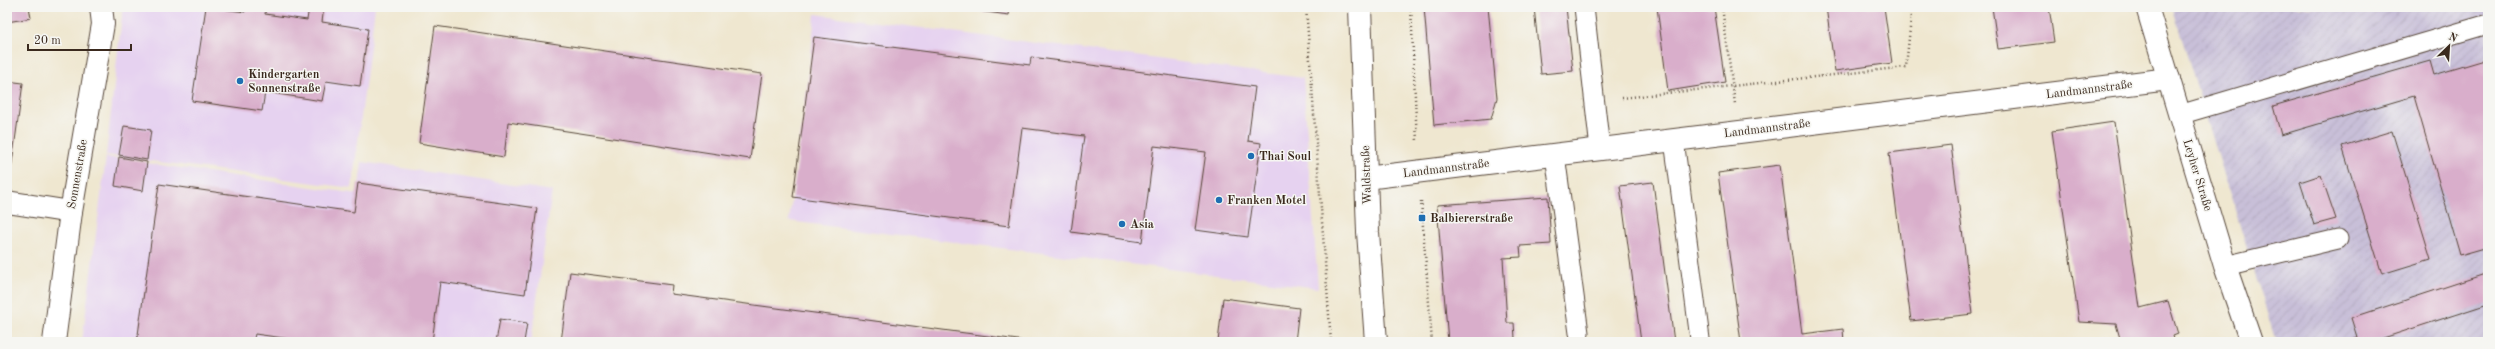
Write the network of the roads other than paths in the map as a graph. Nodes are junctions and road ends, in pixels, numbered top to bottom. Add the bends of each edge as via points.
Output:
1 (101, 7) edge
2 (1360, 7) edge
3 (1584, 7) edge
4 (2147, 7) edge
5 (2488, 24) edge
6 (2169, 79) junction
7 (2180, 115) junction
8 (1674, 140) junction
9 (1600, 149) junction
10 (1555, 154) junction
11 (1366, 178) junction
12 (7, 202) edge
13 (71, 212) junction
14 (2338, 239) dead end
15 (2225, 266) junction
16 (1579, 333) dead end
17 (1700, 339) dead end
18 (54, 342) edge
19 (1376, 342) edge
20 (2251, 342) edge

1 - 13 street, Sonnenstraße via 103,24
2 - 11 street, Waldstraße
3 - 9 lane
4 - 6 street, Leyher Straße
5 - 7 lane
6 - 7 street, Leyher Straße
6 - 8 street, Landmannstraße
7 - 15 street, Leyher Straße
8 - 9 street, Landmannstraße
8 - 17 lane
9 - 10 street, Landmannstraße
10 - 11 street, Landmannstraße
10 - 16 lane
11 - 19 street, Waldstraße
12 - 13 street
13 - 18 street, Sonnenstraße
14 - 15 lane
15 - 20 street, Leyher Straße

